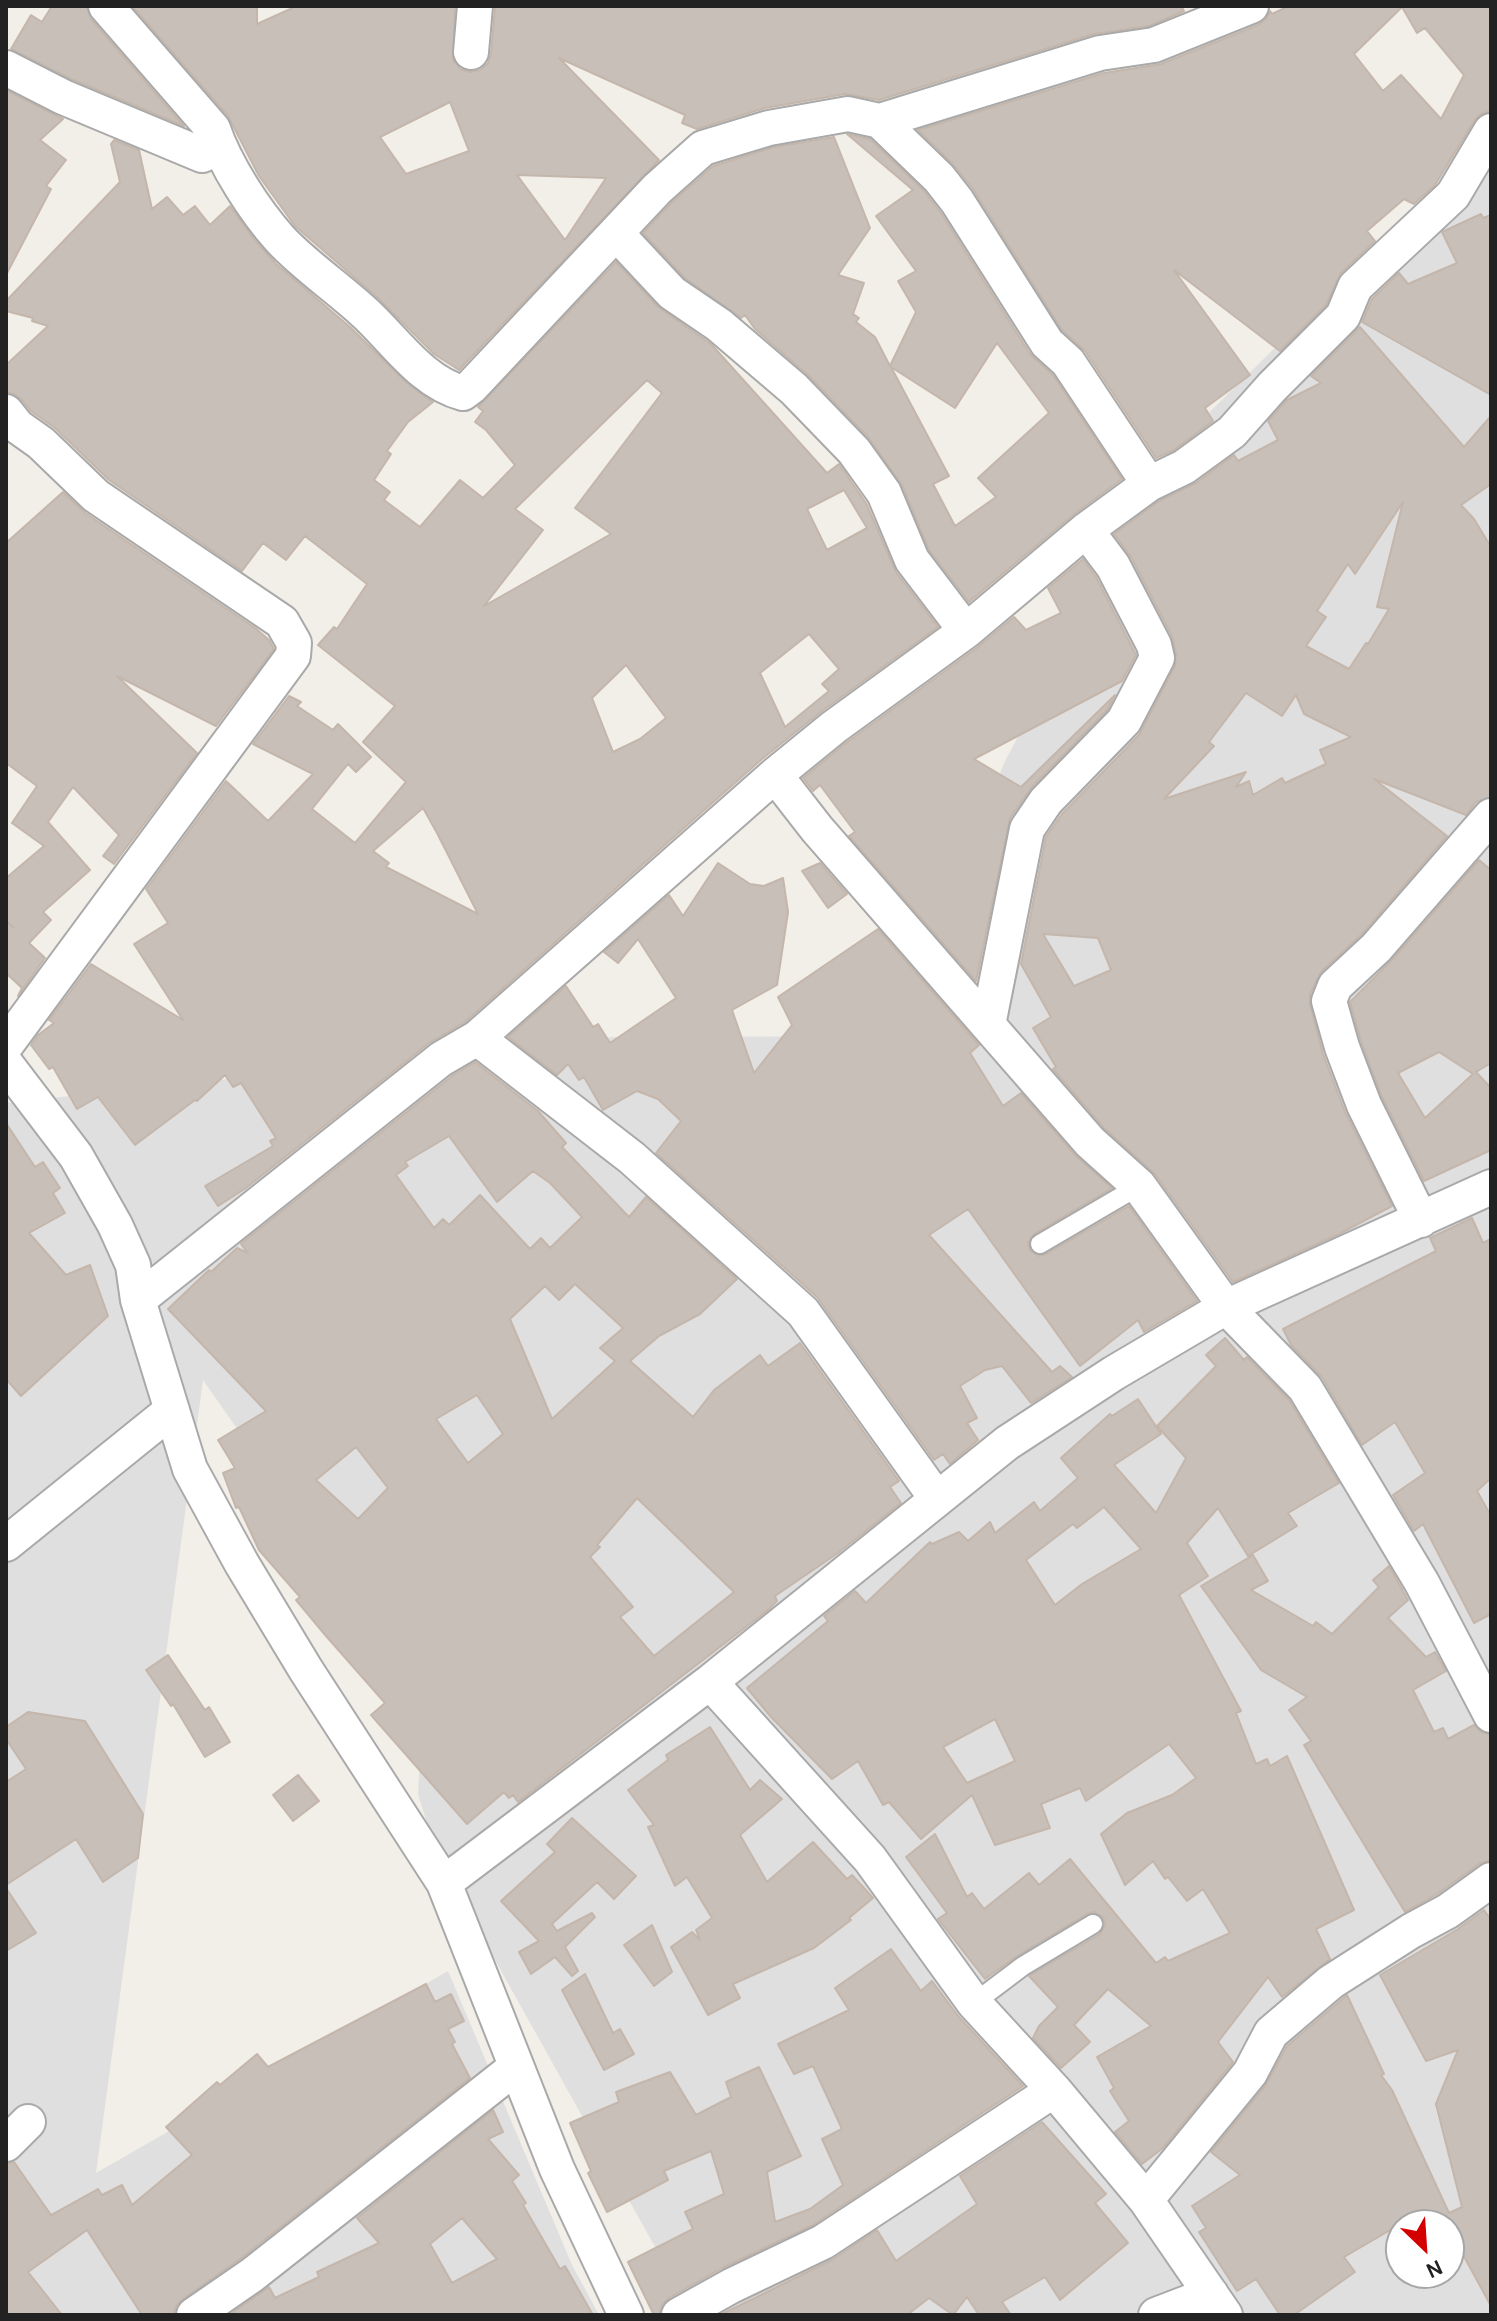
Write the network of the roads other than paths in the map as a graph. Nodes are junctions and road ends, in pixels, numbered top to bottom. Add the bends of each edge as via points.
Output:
1 (106, 6) edge
2 (475, 6) edge
3 (1251, 6) edge
4 (1190, 16) edge
5 (471, 52) dead end
6 (6, 68) edge
7 (880, 121) junction
8 (1491, 131) edge
9 (219, 147) junction
10 (616, 233) junction
11 (6, 412) edge
12 (1149, 484) junction
13 (1086, 530) junction
14 (966, 631) junction
15 (775, 775) junction
16 (1491, 816) edge
17 (988, 1025) junction
18 (477, 1038) junction
19 (6, 1045) edge
20 (6, 1064) edge
21 (1139, 1186) junction
22 (1491, 1187) edge
23 (1421, 1220) junction
24 (1040, 1244) dead end
25 (138, 1300) junction
26 (1226, 1307) junction
27 (172, 1410) junction
28 (937, 1499) junction
29 (6, 1544) edge
30 (710, 1682) junction
31 (1491, 1715) edge
32 (1491, 1880) edge
33 (444, 1883) junction
34 (1093, 1924) dead end
35 (974, 2003) junction
36 (516, 2067) junction
37 (1054, 2090) junction
38 (1146, 2200) junction
39 (1218, 2304) edge
40 (194, 2315) edge
41 (626, 2315) edge
42 (679, 2315) edge
43 (1156, 2315) edge

1 - 9 street via 213,129
2 - 5 street
3 - 4 street
4 - 7 street via 1154,45 1100,53
6 - 9 street via 202,155
7 - 10 street via 848,114 769,128 703,148
7 - 12 street via 957,201 1047,343 1068,362
8 - 12 street via 1453,195 1355,287 1343,316 1232,432 1184,467
9 - 10 street via 281,240 365,313 419,369 463,393
10 - 14 street via 672,293 794,389 854,451 884,493 912,560
11 - 19 street via 96,496 282,622 294,643 293,656
12 - 13 street
13 - 14 street
13 - 17 street via 1120,579 1157,658 1124,721 1046,801 1027,829
14 - 15 street
15 - 17 street
15 - 18 street
16 - 23 street via 1376,948 1335,986 1329,1001 1364,1105
17 - 21 street via 1090,1142
18 - 25 street via 441,1059
18 - 28 street via 632,1158 803,1312
20 - 25 street via 76,1156 107,1211 133,1265
21 - 24 lane
21 - 26 street
22 - 23 street
23 - 26 street
25 - 27 street
26 - 28 street via 1007,1443
26 - 31 street via 1305,1388 1422,1583
27 - 29 street
27 - 33 street via 190,1469 242,1564
28 - 30 street
30 - 33 street
30 - 35 street via 870,1859
32 - 38 street via 1331,1982 1271,2033 1250,2073
33 - 36 street
34 - 35 lane
35 - 37 street
36 - 40 street
36 - 41 street
37 - 38 street
37 - 42 street via 823,2242
38 - 39 street
39 - 43 street

